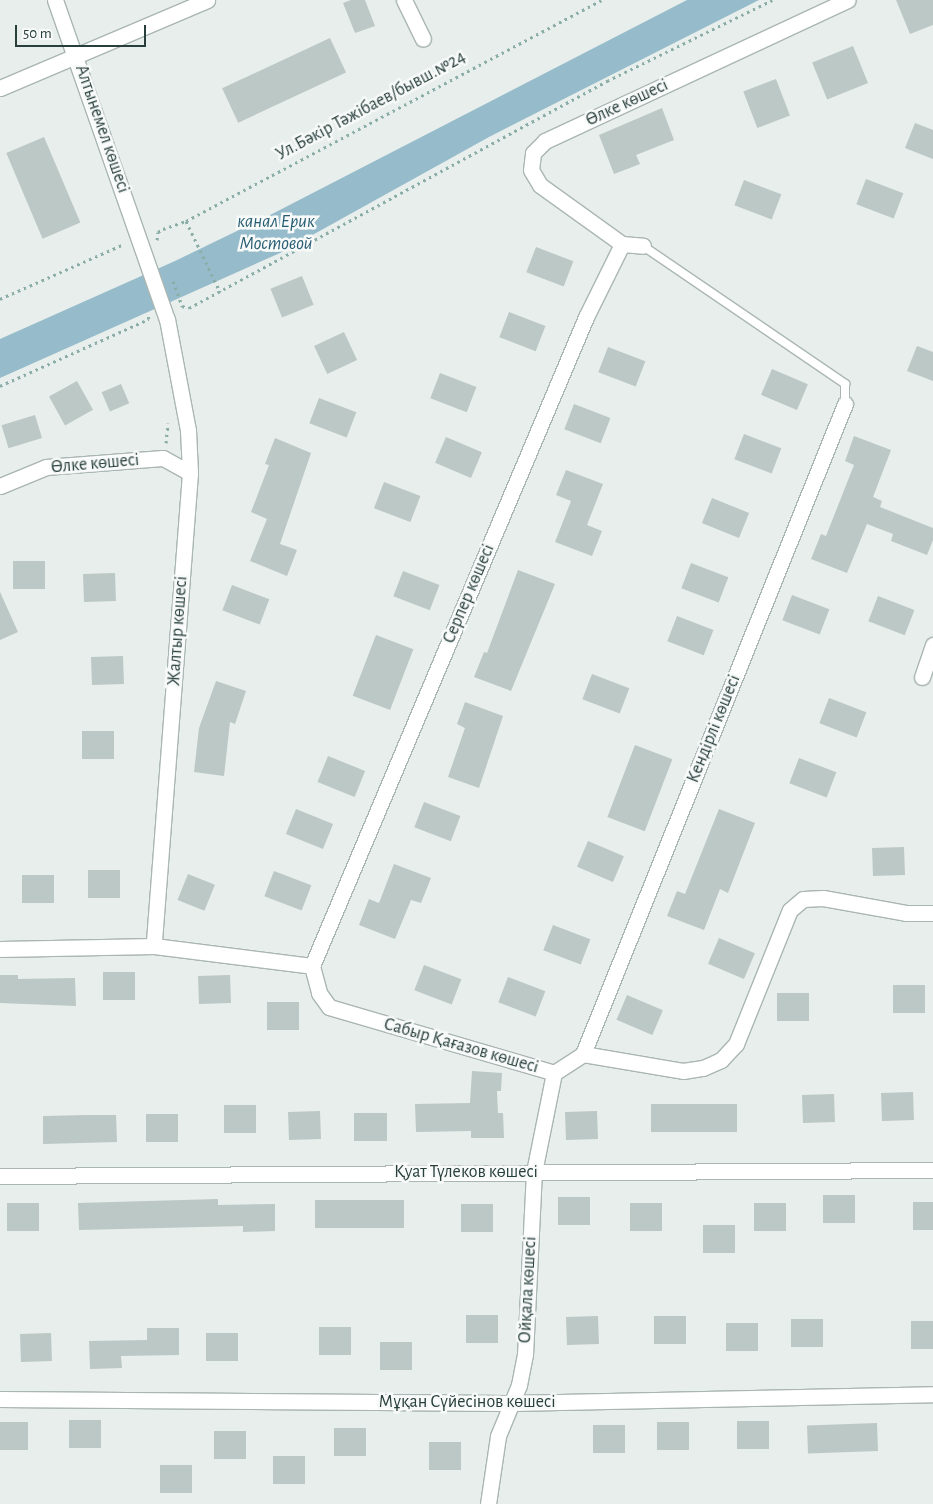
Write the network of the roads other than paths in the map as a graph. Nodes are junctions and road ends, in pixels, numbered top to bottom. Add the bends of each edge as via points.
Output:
1 (55, 0) edge
2 (207, 0) edge
3 (404, 0) edge
4 (848, 0) edge
5 (422, 39) dead end
6 (77, 56) junction
7 (0, 88) edge
8 (622, 244) junction
9 (643, 246) joint
10 (167, 319) joint
11 (845, 404) joint
12 (190, 473) junction
13 (0, 486) edge
14 (933, 645) edge
15 (922, 677) dead end
16 (933, 913) edge
17 (154, 946) junction
18 (0, 949) edge
19 (312, 966) junction
20 (583, 1054) junction
21 (554, 1073) junction
22 (933, 1170) edge
23 (534, 1172) junction
24 (0, 1176) edge
25 (933, 1394) edge
26 (0, 1399) edge
27 (511, 1404) junction
28 (488, 1504) edge

1 - 6 street, Алтынемел көшесі
2 - 6 street
3 - 5 street
4 - 8 street, Өлке көшесі via 545,141 532,154 531,170 540,185
6 - 7 street
6 - 10 street, Алтынемел көшесі
8 - 9 street
8 - 19 street, Серпер көшесі via 586,317
9 - 11 lane via 845,384
10 - 12 street, Жалтыр көшесі via 188,430
11 - 20 street, Кендірлі көшесі
12 - 13 street, Өлке көшесі via 163,458 46,467
12 - 17 street, Жалтыр көшесі
14 - 15 street
16 - 20 street via 906,913 823,898 803,899 790,910 736,1044 721,1060 703,1068 683,1071
17 - 18 street
17 - 19 street
19 - 21 street, Сабыр Қағазов көшесі via 319,993 329,1007
20 - 21 street, Сабыр Қағазов көшесі
21 - 23 street, Ойқала көшесі
22 - 23 street, Қуат Түлеков көшесі
23 - 24 street, Қуат Түлеков көшесі
23 - 27 street, Ойқала көшесі via 525,1355
25 - 27 street, Мұқан Сүйесінов көшесі
26 - 27 street, Мұқан Сүйесінов көшесі
27 - 28 street, Ойқала көшесі via 498,1436

